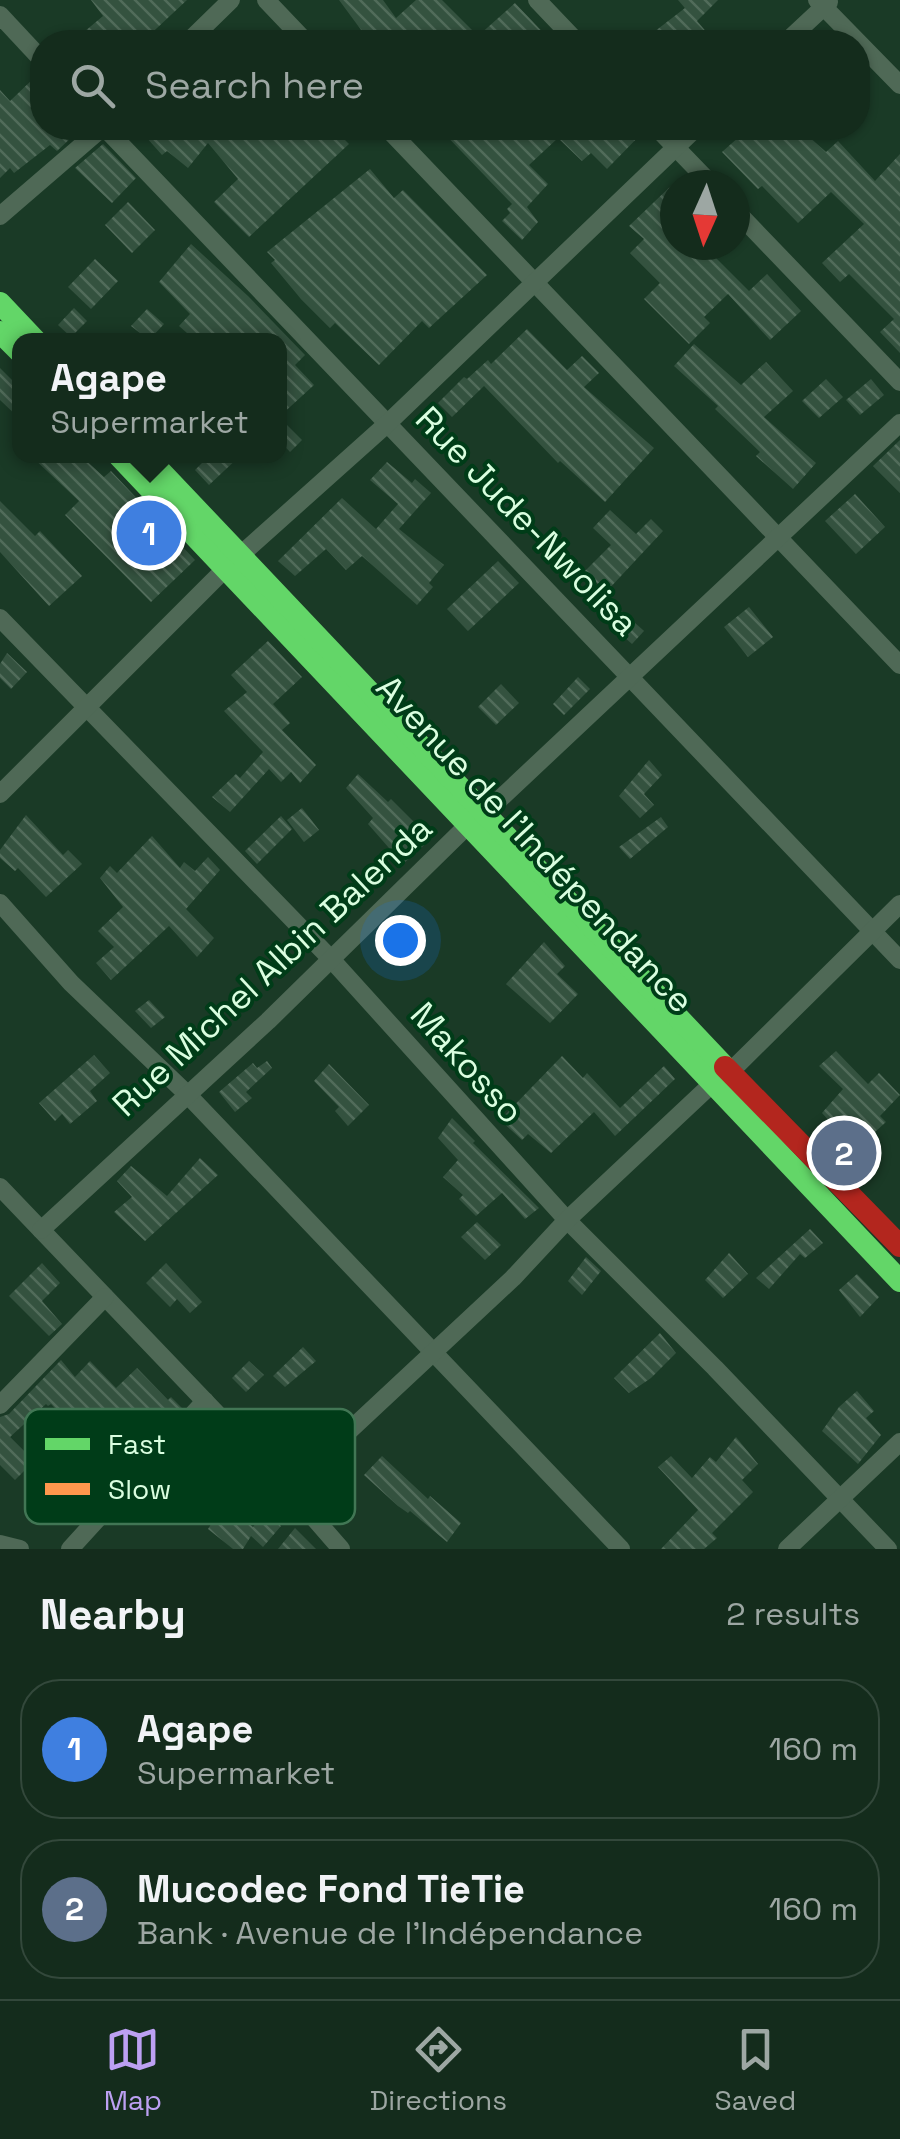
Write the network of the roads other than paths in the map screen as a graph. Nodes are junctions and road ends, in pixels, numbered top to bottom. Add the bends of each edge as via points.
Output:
1 (231, 0) edge
2 (266, 0) edge
3 (537, 0) edge
4 (824, 2) edge
5 (0, 15) edge
6 (200, 30) edge
7 (295, 30) edge
8 (566, 30) edge
9 (797, 30) edge
10 (850, 30) edge
11 (30, 47) edge
12 (870, 52) edge
13 (900, 85) edge
14 (90, 140) edge
15 (116, 140) edge
16 (399, 140) edge
17 (669, 140) edge
18 (683, 140) edge
19 (676, 147) junction
20 (698, 170) edge
21 (0, 216) edge
22 (750, 226) edge
23 (534, 282) junction
24 (0, 303) edge
25 (28, 333) edge
26 (900, 382) edge
27 (388, 423) junction
28 (900, 424) edge
29 (127, 463) edge
30 (152, 463) edge
31 (778, 537) junction
32 (234, 561) junction
33 (0, 618) edge
34 (900, 665) edge
35 (631, 678) junction
36 (87, 709) junction
37 (0, 794) edge
38 (476, 819) junction
39 (0, 903) edge
40 (900, 904) edge
41 (872, 930) junction
42 (331, 959) junction
43 (900, 960) edge
44 (722, 1077) junction
45 (186, 1093) junction
46 (4, 1198) edge
47 (566, 1220) junction
48 (41, 1230) junction
49 (900, 1246) edge
50 (900, 1282) edge
51 (105, 1297) junction
52 (432, 1352) junction
53 (205, 1402) junction
54 (0, 1404) edge
55 (199, 1409) edge
56 (212, 1409) edge
57 (355, 1425) edge
58 (900, 1442) edge
59 (840, 1500) junction
60 (93, 1524) edge
61 (319, 1524) edge
62 (0, 1544) edge
63 (20, 1549) edge
64 (70, 1549) edge
65 (341, 1549) edge
66 (620, 1549) edge
67 (787, 1549) edge
68 (888, 1549) edge

1 - 6 street
2 - 7 street
3 - 8 street
4 - 9 street
4 - 10 street
5 - 11 street
12 - 13 street
14 - 21 street
15 - 27 street, Rue Jude-Nwolisa
16 - 23 street
17 - 19 street
18 - 19 street
19 - 20 street
19 - 23 street
22 - 26 street
23 - 27 street
23 - 31 street
24 - 25 street
27 - 32 street
27 - 35 street, Rue Jude-Nwolisa
28 - 31 street, Rue Michel Albin Balenda
29 - 32 street, Avenue de l'Indépendance
30 - 32 street, Avenue de l'Indépendance
31 - 34 street
31 - 35 street, Rue Michel Albin Balenda
32 - 36 street
32 - 38 street, Avenue de l'Indépendance
33 - 36 street, Makosso
35 - 38 street, Rue Michel Albin Balenda
35 - 41 street, Rue Jude-Nwolisa
36 - 37 street
36 - 42 street, Makosso
38 - 42 street, Rue Michel Albin Balenda
38 - 44 street, Avenue de l'Indépendance
39 - 45 street
40 - 41 street
41 - 43 street, Rue Jude-Nwolisa
41 - 44 street
42 - 45 street, Rue Michel Albin Balenda
42 - 47 street, Makosso
44 - 47 street
44 - 49 street, Avenue de l'Indépendance
44 - 50 street, Avenue de l'Indépendance
45 - 48 street, Rue Michel Albin Balenda
45 - 52 street
46 - 48 street
47 - 52 street
47 - 59 street, Makosso
48 - 51 street
51 - 53 street
51 - 54 street
52 - 57 street
52 - 66 street
53 - 55 street
53 - 56 street
58 - 59 street
59 - 67 street
59 - 68 street, Makosso
60 - 64 street
61 - 65 street
62 - 63 street

